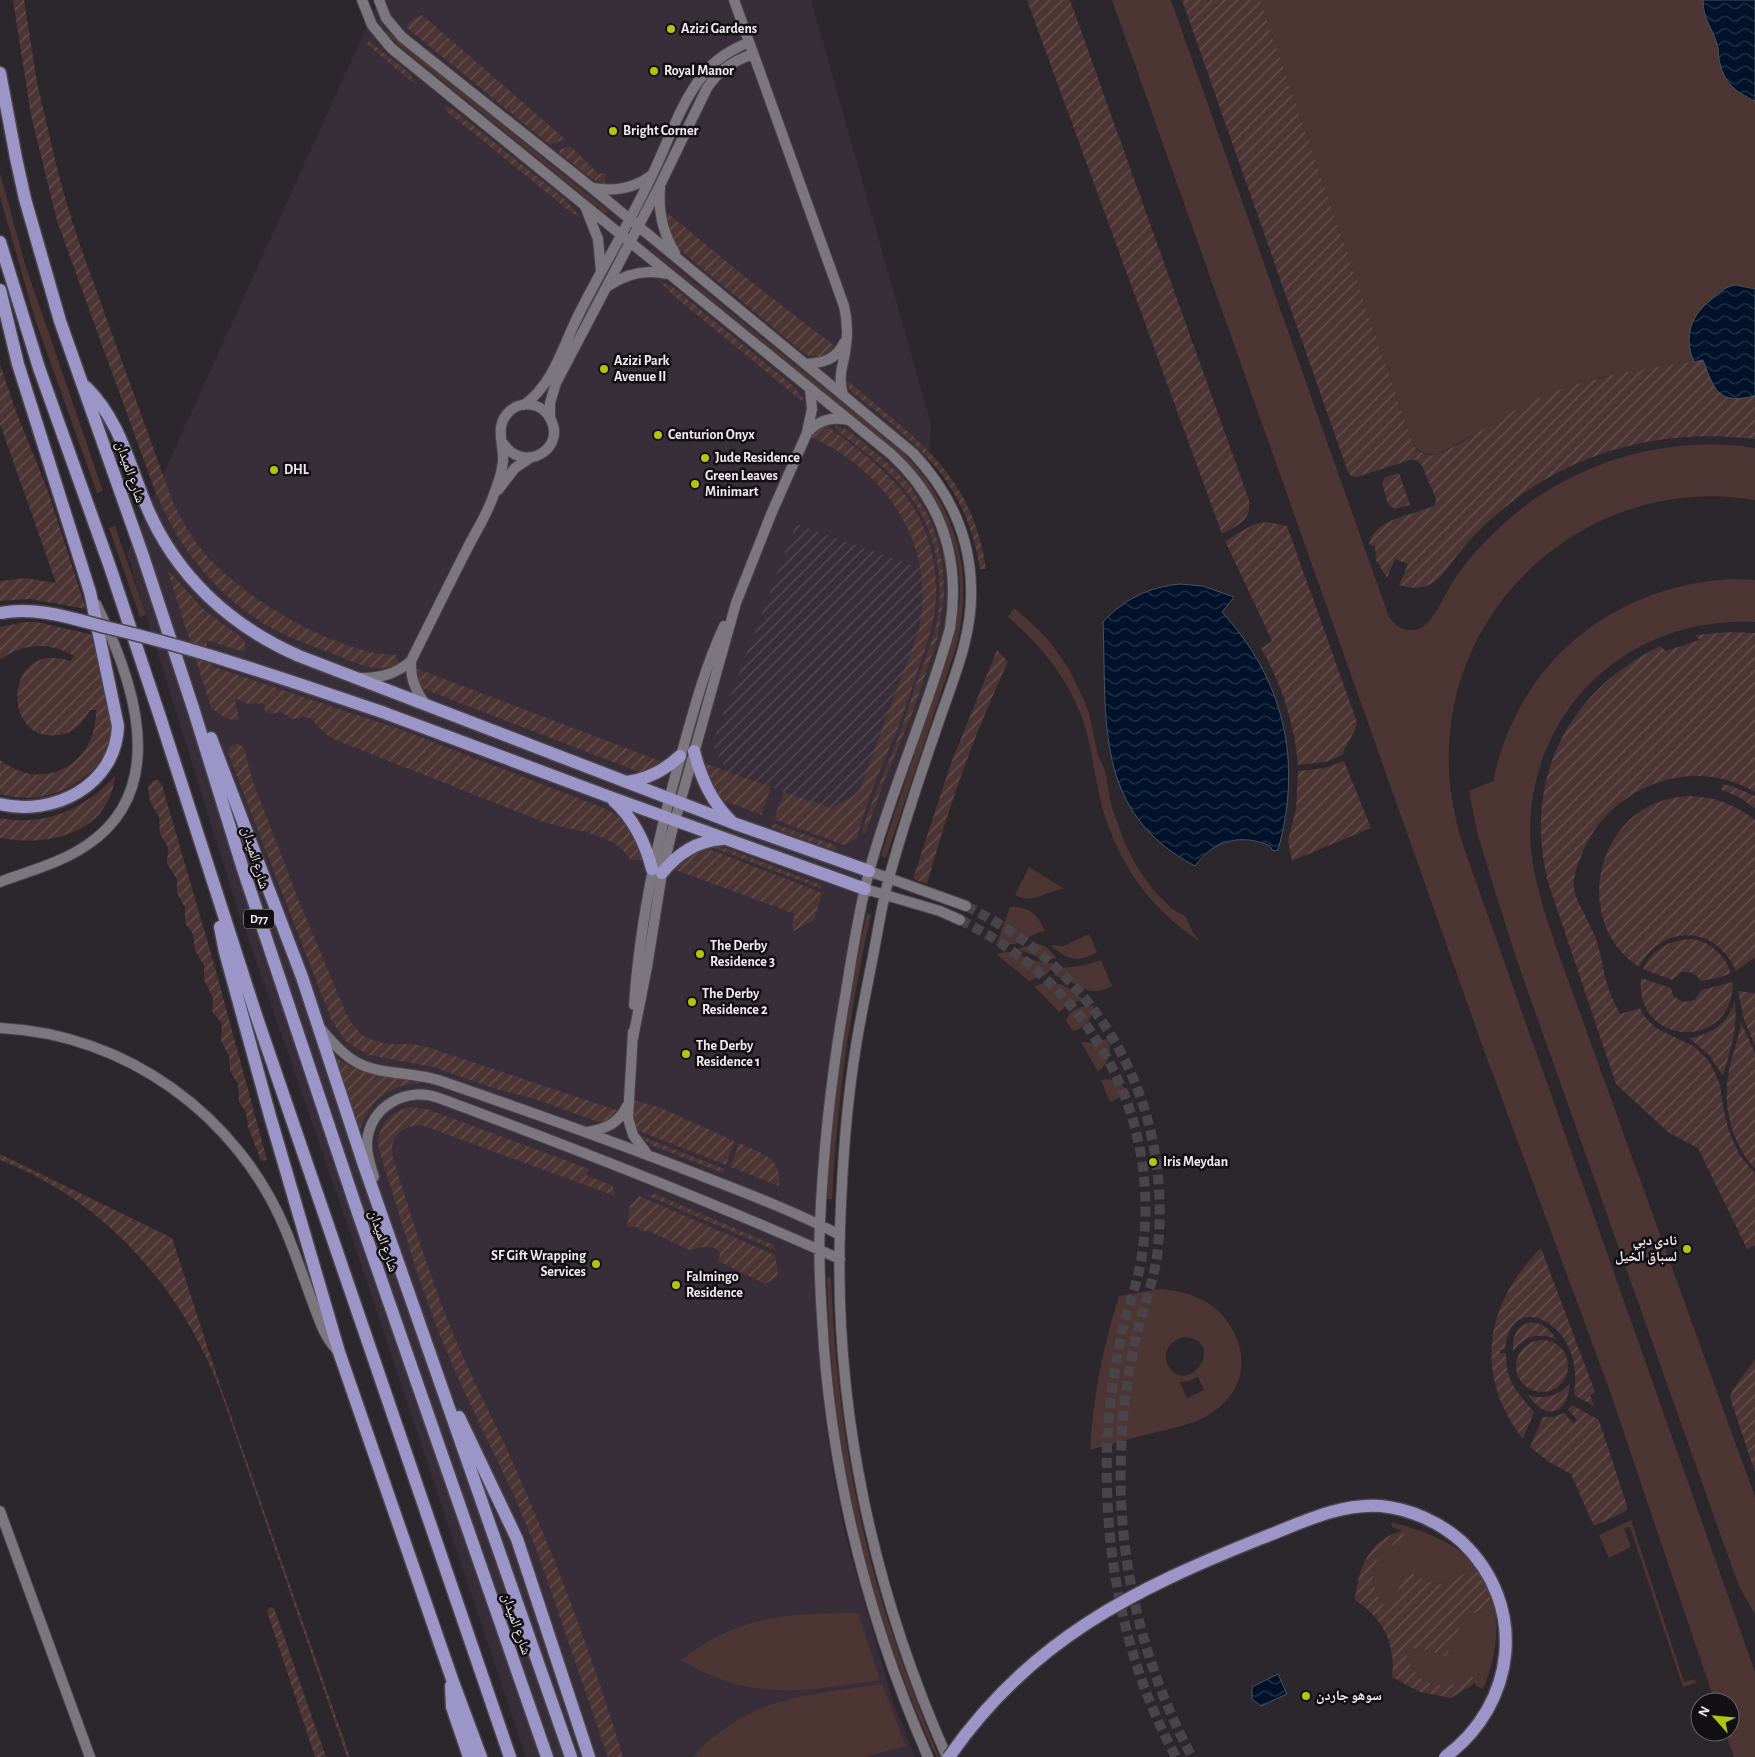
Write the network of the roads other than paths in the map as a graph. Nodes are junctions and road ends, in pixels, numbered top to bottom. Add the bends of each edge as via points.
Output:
1 (362, 0) edge
2 (379, 0) edge
3 (734, 0) edge
4 (383, 11) junction
5 (367, 16) junction
6 (749, 42) junction
7 (753, 54) junction
8 (0, 73) edge
9 (653, 174) junction
10 (660, 185) junction
11 (592, 188) junction
12 (583, 203) junction
13 (630, 219) junction
14 (638, 227) junction
15 (621, 234) junction
16 (0, 242) edge
17 (630, 242) junction
18 (679, 260) junction
19 (601, 272) junction
20 (670, 275) junction
21 (607, 287) junction
22 (0, 290) edge
23 (846, 337) junction
24 (805, 364) junction
25 (82, 383) junction
26 (810, 388) junction
27 (843, 395) junction
28 (524, 404) junction
29 (550, 417) junction
30 (849, 420) junction
31 (807, 433) junction
32 (503, 443) junction
33 (530, 458) junction
34 (494, 495) junction
35 (90, 592) junction
36 (736, 603) junction
37 (0, 612) edge
38 (411, 661) junction
39 (355, 678) junction
40 (185, 681) junction
41 (426, 705) junction
42 (694, 751) junction
43 (680, 756) junction
44 (626, 782) junction
45 (610, 797) junction
46 (674, 800) junction
47 (0, 804) edge
48 (669, 819) junction
49 (733, 823) junction
50 (724, 839) junction
51 (657, 871) junction
52 (869, 871) junction
53 (888, 879) junction
54 (0, 882) edge
55 (215, 887) junction
56 (865, 889) junction
57 (885, 894) junction
58 (966, 906) tunnel mouth
59 (960, 920) tunnel mouth
60 (317, 1025) junction
61 (0, 1028) edge
62 (628, 1105) junction
63 (585, 1132) junction
64 (648, 1155) junction
65 (381, 1212) junction
66 (820, 1224) junction
67 (840, 1235) junction
68 (820, 1250) junction
69 (840, 1259) junction
70 (339, 1352) junction
71 (441, 1386) junction
72 (0, 1511) edge
73 (452, 1679) junction
74 (90, 1757) edge
75 (469, 1757) edge
76 (481, 1757) edge
77 (510, 1757) edge
78 (547, 1757) edge
79 (571, 1757) edge
80 (589, 1757) edge
81 (928, 1757) edge
82 (948, 1757) edge
83 (1445, 1757) edge

1 - 5 street
2 - 4 street
3 - 6 street
4 - 5 street
4 - 11 street via 402,37
5 - 12 street via 391,48
6 - 7 street
6 - 9 street via 720,58 704,74 681,113
7 - 10 street via 726,66 713,80
7 - 23 street via 842,299 847,322
8 - 25 main road, شارع الميدان / D77 via 36,240
9 - 11 street via 623,189
9 - 13 street
10 - 14 street
10 - 18 street via 662,222
11 - 13 street
12 - 15 street
12 - 19 street via 598,239
13 - 14 street
13 - 15 street
14 - 17 street
14 - 18 street
15 - 17 street
15 - 19 street
16 - 55 main road, D77 via 27,332 126,614
17 - 20 street
17 - 21 street
18 - 24 street
19 - 28 street via 549,379
20 - 21 street via 639,273
20 - 26 street
21 - 29 street via 556,383
22 - 35 main road via 15,356
23 - 24 street via 834,357
23 - 27 street via 840,373
24 - 27 street
25 - 39 main road via 117,430 160,535 201,590 239,624 268,642
25 - 40 main road, شارع الميدان / D77
26 - 30 street
26 - 31 street via 812,409
27 - 53 street via 901,442 935,478 958,521 970,569 970,612 965,643
28 - 29 street via 536,406
28 - 32 street via 513,408 503,419 500,429
29 - 33 street via 554,432 551,442 541,454
30 - 31 street via 826,419
30 - 52 street via 903,464 923,490 944,532 953,580 952,612 946,643
31 - 36 street
32 - 33 street via 514,455
32 - 34 street via 502,467
33 - 34 street via 515,468
34 - 38 street
35 - 47 main road via 117,715 116,746 107,766 92,782 63,800 31,807
35 - 54 street via 118,656 135,716 139,748 133,785 115,818 89,845 67,857
36 - 42 street
36 - 43 street via 703,678
37 - 45 main road, bridge via 33,610 120,630 247,666 382,712
38 - 39 street via 384,676
38 - 41 street via 414,685
39 - 41 main road
40 - 60 main road via 216,751 294,955
40 - 78 main road, شارع الميدان / D77 via 314,1086
41 - 44 main road
42 - 46 street
42 - 49 main road via 707,788
43 - 44 main road via 657,773
43 - 46 street
44 - 46 main road
45 - 48 main road
45 - 51 main road via 639,832
46 - 48 street
46 - 49 main road
48 - 50 main road
48 - 51 street
49 - 52 main road
50 - 51 main road via 706,841 689,848
50 - 56 main road
51 - 62 street via 654,930 632,1038
52 - 53 street
52 - 56 street
53 - 57 street
53 - 58 street
55 - 70 main road via 225,952
55 - 77 main road, D77
56 - 57 street
56 - 66 street via 833,1075
57 - 59 street
57 - 67 street via 856,1046 845,1138
60 - 63 street via 344,1054 362,1065 438,1080
60 - 65 main road
61 - 70 street via 56,1035 119,1057 171,1087 214,1122 247,1162 268,1195 286,1230 323,1328
62 - 63 street via 613,1124 602,1130
62 - 64 street via 631,1131
63 - 64 street
64 - 66 street
65 - 68 street via 367,1151 370,1128 378,1114 395,1100 425,1094 598,1158
65 - 71 main road
66 - 67 street
66 - 68 street
67 - 69 street
68 - 69 street
68 - 81 street via 827,1387 849,1516 883,1642
69 - 82 street via 848,1403 868,1518 901,1640
70 - 73 main road
71 - 79 main road
71 - 80 main road via 517,1539
72 - 74 street
73 - 75 main road via 452,1707
73 - 76 main road
82 - 83 main road, bridge via 989,1705 1024,1670 1062,1639 1104,1612 1170,1578 1248,1544 1327,1513 1368,1506 1410,1512 1447,1530 1468,1548 1498,1595 1505,1622 1502,1678 1477,1728

